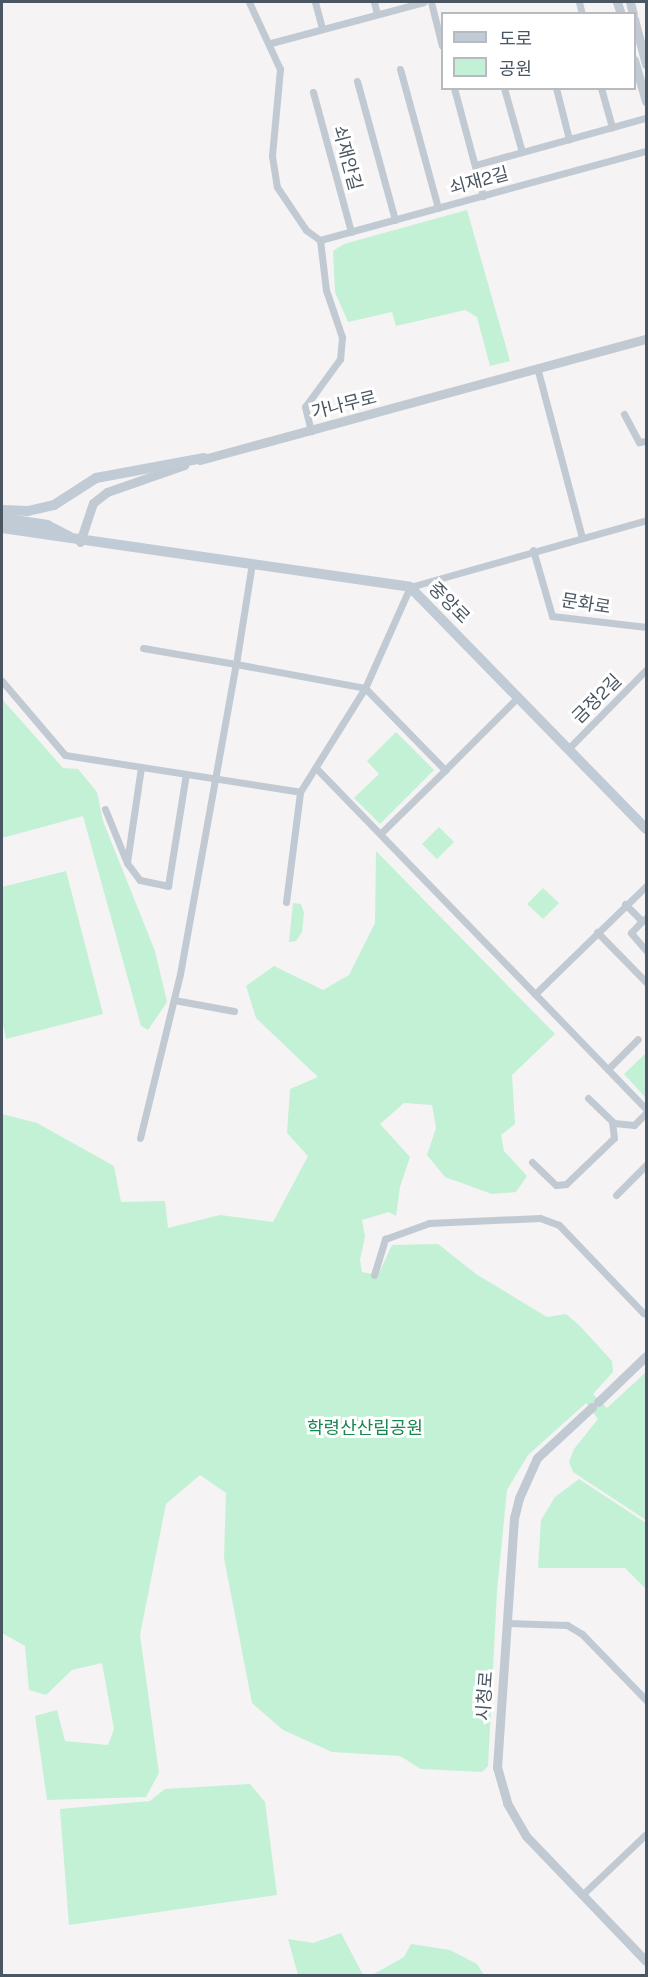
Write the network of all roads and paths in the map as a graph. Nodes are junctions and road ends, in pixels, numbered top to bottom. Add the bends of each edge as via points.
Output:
1 (249, 2) edge
2 (315, 2) edge
3 (374, 2) edge
4 (424, 2) edge
5 (431, 2) edge
6 (377, 14) junction
7 (636, 26) edge
8 (322, 29) junction
9 (441, 42) edge
10 (271, 44) junction
11 (646, 64) edge
12 (636, 67) edge
13 (400, 69) dead end
14 (357, 81) dead end
15 (455, 90) edge
16 (505, 90) edge
17 (557, 90) edge
18 (603, 90) edge
19 (313, 92) dead end
20 (646, 102) edge
21 (646, 118) edge
22 (612, 127) junction
23 (569, 139) junction
24 (646, 151) edge
25 (522, 152) junction
26 (475, 165) junction
27 (483, 196) junction
28 (438, 208) junction
29 (395, 220) junction
30 (351, 232) junction
31 (320, 240) junction
32 (646, 339) edge
33 (538, 371) junction
34 (624, 414) dead end
35 (311, 431) junction
36 (646, 441) edge
37 (204, 458) junction
38 (2, 510) edge
39 (2, 518) edge
40 (646, 520) edge
41 (2, 528) edge
42 (582, 537) junction
43 (80, 542) junction
44 (533, 550) junction
45 (252, 562) junction
46 (410, 587) junction
47 (646, 627) edge
48 (143, 648) dead end
49 (236, 664) junction
50 (646, 670) edge
51 (2, 681) edge
52 (365, 688) junction
53 (517, 698) junction
54 (568, 749) junction
55 (141, 766) junction
56 (316, 768) junction
57 (445, 770) junction
58 (186, 774) junction
59 (216, 778) junction
60 (300, 792) junction
61 (105, 809) dead end
62 (646, 829) edge
63 (381, 833) junction
64 (127, 863) junction
65 (646, 886) edge
66 (286, 902) dead end
67 (625, 904) junction
68 (644, 920) edge
69 (597, 932) junction
70 (646, 950) edge
71 (646, 981) edge
72 (535, 994) junction
73 (174, 1000) junction
74 (234, 1011) dead end
75 (638, 1039) dead end
76 (608, 1069) junction
77 (588, 1098) dead end
78 (646, 1111) edge
79 (612, 1122) junction
80 (140, 1138) dead end
81 (532, 1162) dead end
82 (646, 1165) edge
83 (616, 1195) dead end
84 (374, 1275) dead end
85 (645, 1315) edge
86 (646, 1356) edge
87 (507, 1623) junction
88 (646, 1700) edge
89 (646, 1834) edge
90 (583, 1894) junction
91 (646, 1961) edge

1 - 10 street
2 - 8 street
3 - 6 street
4 - 6 street
5 - 9 street
6 - 8 street
7 - 11 street
8 - 10 street
10 - 31 street via 280,69 272,156 277,187 306,230
12 - 20 street
13 - 28 street
14 - 29 street, 쇠재안길
15 - 26 street
16 - 25 street
17 - 23 street
18 - 22 street
19 - 30 street, 쇠재안길
21 - 22 street
22 - 23 street
23 - 25 street
24 - 27 street, 쇠재2길
25 - 26 street
26 - 27 street
27 - 28 street, 쇠재2길
28 - 29 street, 쇠재2길
29 - 30 street, 쇠재2길
30 - 31 street, 쇠재2길
31 - 35 street via 326,290 342,337 342,352 305,407
32 - 33 street, 가나무로
33 - 35 street, 가나무로
33 - 42 street
34 - 36 street via 639,442
35 - 37 street, 가나무로
37 - 38 main road via 96,478 54,505 28,511
37 - 43 street, 가나무로 via 107,492 93,502
39 - 43 main road, 중앙로 via 47,525
40 - 42 street
41 - 43 main road, 중앙로
42 - 44 street
43 - 45 main road, 중앙로
44 - 46 street
44 - 47 street, 문화로 via 552,616
45 - 46 main road, 중앙로
45 - 49 street
46 - 52 street
46 - 53 main road, 중앙로
48 - 49 street
49 - 52 street
49 - 59 street
50 - 54 street, 금정2길
51 - 55 street via 65,755
52 - 56 street
52 - 57 street
53 - 54 main road, 중앙로
53 - 57 street
54 - 62 main road, 중앙로
55 - 58 street
55 - 64 street
56 - 60 street
56 - 63 street
57 - 63 street
58 - 59 street
58 - 64 street via 168,885 140,880
59 - 60 street
59 - 73 street
60 - 66 street
61 - 64 street
63 - 72 street
65 - 67 street
67 - 68 street
67 - 69 street
68 - 70 street via 631,933
69 - 71 street
69 - 72 street
72 - 76 street
73 - 74 street
73 - 80 street
75 - 76 street
76 - 78 street
77 - 79 street
78 - 79 street via 634,1125
79 - 81 street via 614,1138 566,1184 555,1185
82 - 83 street
84 - 85 street via 385,1239 429,1223 540,1218 559,1225
86 - 87 street, 시청로 via 537,1458 514,1518
87 - 88 street via 567,1625 582,1634
87 - 90 street, 시청로 via 497,1767 501,1786 526,1836
89 - 90 street
90 - 91 street, 시청로

